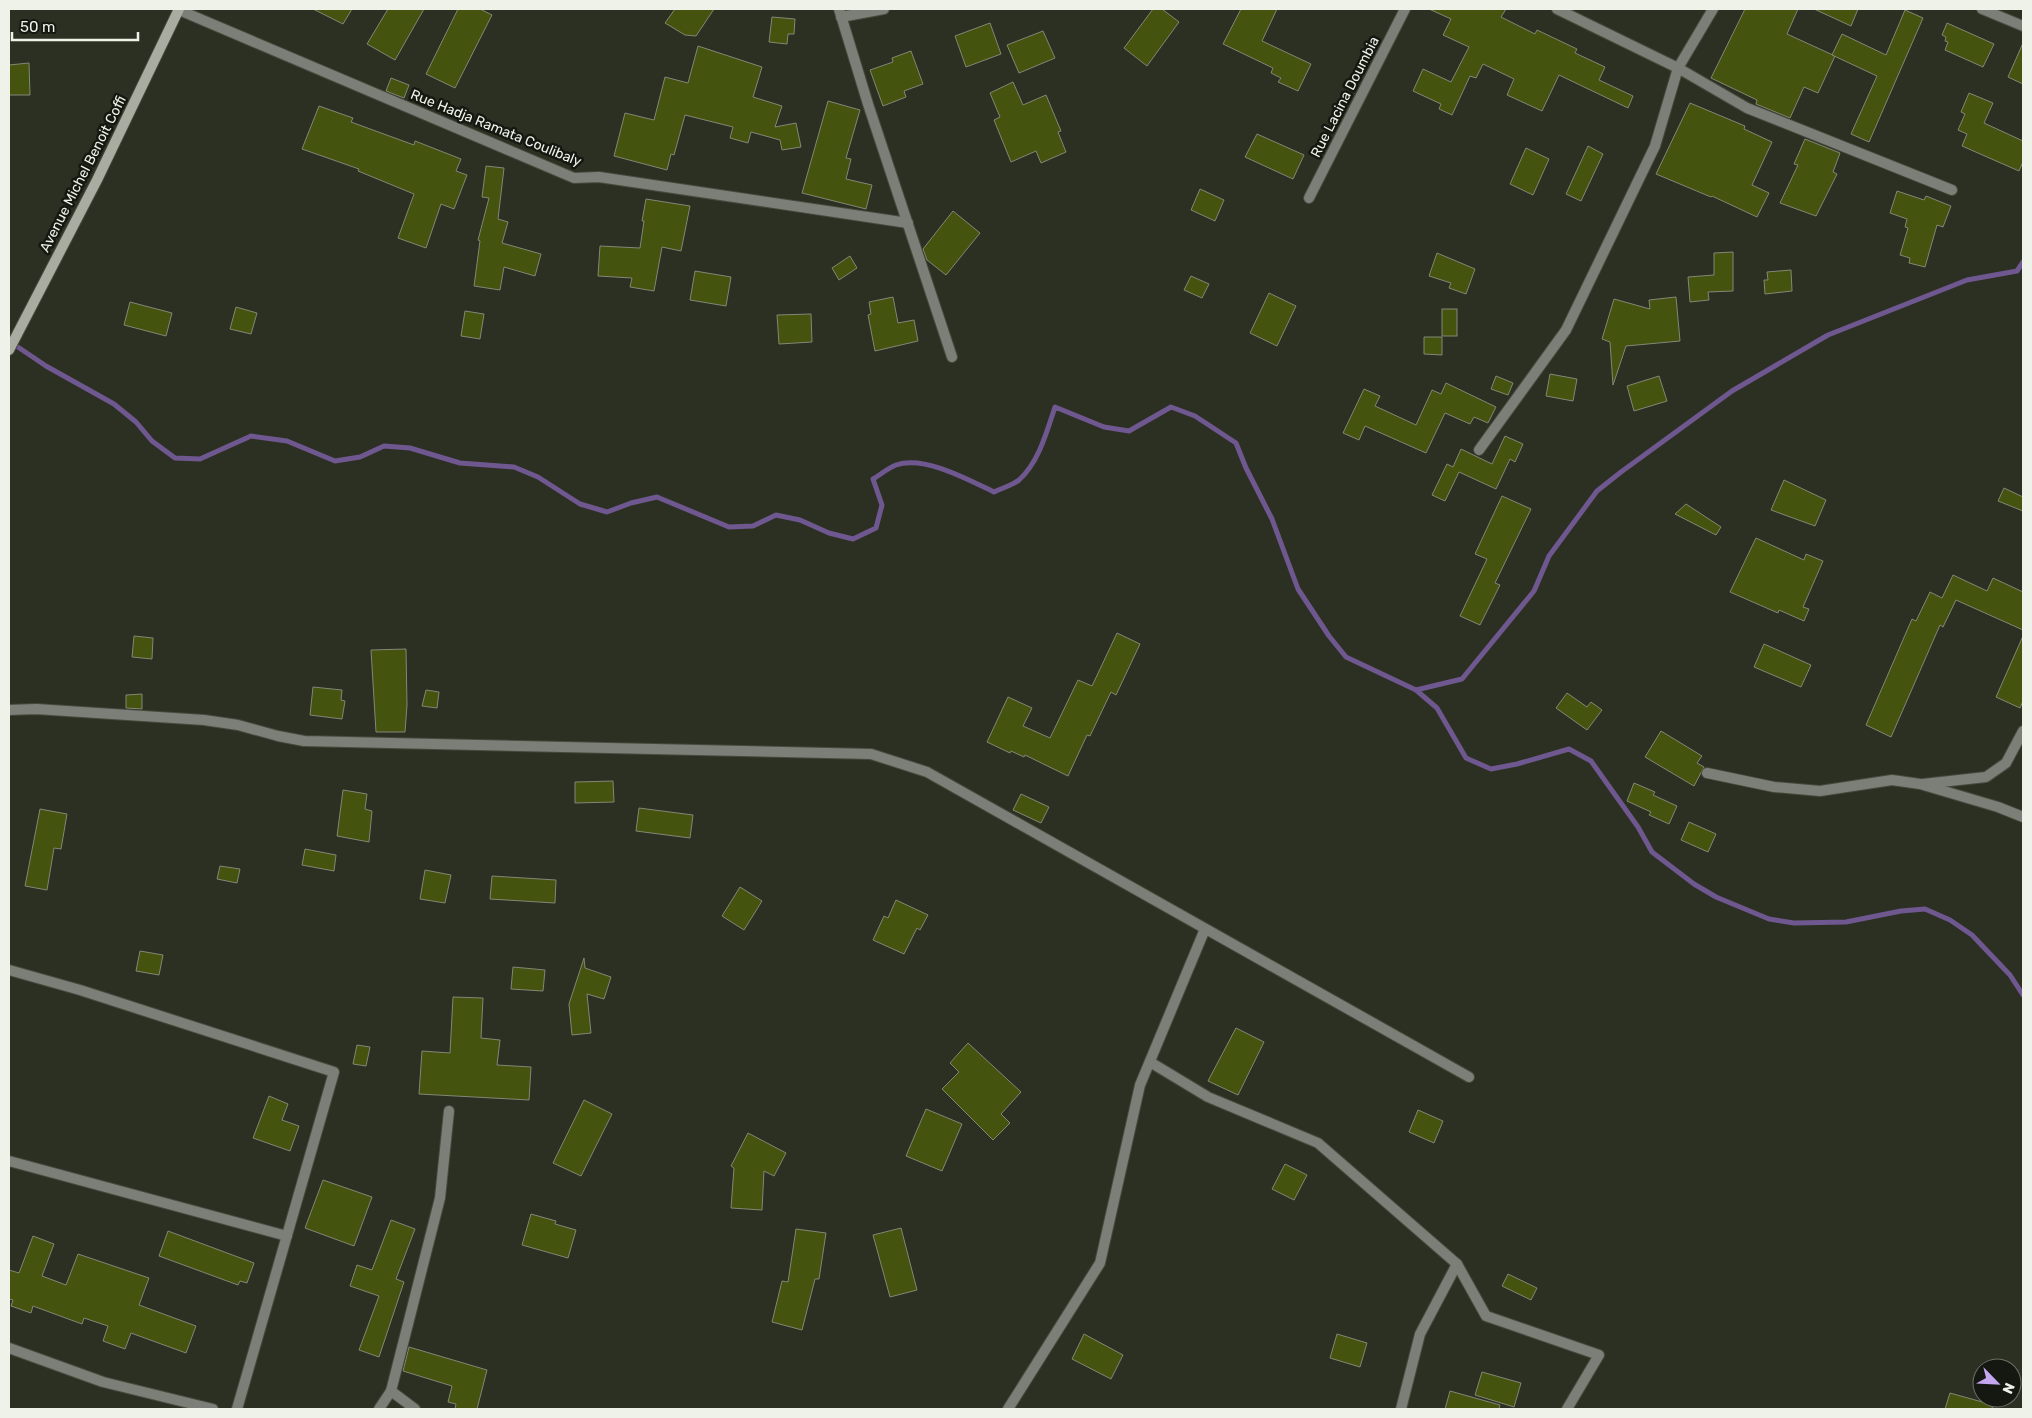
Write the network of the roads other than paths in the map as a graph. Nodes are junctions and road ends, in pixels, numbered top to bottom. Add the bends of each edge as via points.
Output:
1 (884, 9) edge
2 (1405, 9) edge
3 (1557, 9) edge
4 (1713, 9) edge
5 (1982, 9) edge
6 (179, 10) edge
7 (840, 13) edge
8 (2023, 26) edge
9 (1678, 68) junction
10 (1952, 190) dead end
11 (1309, 198) dead end
12 (908, 223) junction
13 (9, 350) edge
14 (952, 357) dead end
15 (1479, 450) dead end
16 (9, 710) edge
17 (2023, 731) edge
18 (1708, 773) dead end
19 (1920, 784) junction
20 (2023, 817) edge
21 (1205, 928) junction
22 (9, 970) edge
23 (1150, 1062) junction
24 (1469, 1077) dead end
25 (449, 1110) dead end
26 (9, 1161) edge
27 (287, 1236) junction
28 (1457, 1264) junction
29 (9, 1348) edge
30 (392, 1391) junction
31 (213, 1409) edge
32 (237, 1409) edge
33 (379, 1409) edge
34 (415, 1409) edge
35 (1008, 1409) edge
36 (1401, 1409) edge
37 (1567, 1409) edge

1 - 7 street
2 - 11 street, Rue Lacina Doumbia
3 - 9 street
4 - 9 street
5 - 8 street
6 - 12 street, Rue Hadja Ramata Coulibaly via 574,178 599,178
6 - 13 street, Avenue Michel Benoit Coffi via 97,180
7 - 12 street
9 - 10 street via 1747,108
9 - 15 street via 1655,146 1566,330
12 - 14 street
16 - 21 street via 204,720 304,740 871,754 927,772
17 - 19 street via 2006,763 1986,777
18 - 19 street via 1774,788 1820,791 1892,780
19 - 20 street
21 - 23 street
21 - 24 street
22 - 27 street via 334,1072
23 - 28 street via 1208,1097 1318,1143
23 - 35 street via 1140,1084 1100,1263
25 - 30 street via 440,1198
26 - 27 street
27 - 32 street
28 - 36 street via 1420,1334
28 - 37 street via 1486,1316 1599,1356
29 - 31 street via 103,1382
30 - 33 street
30 - 34 street

